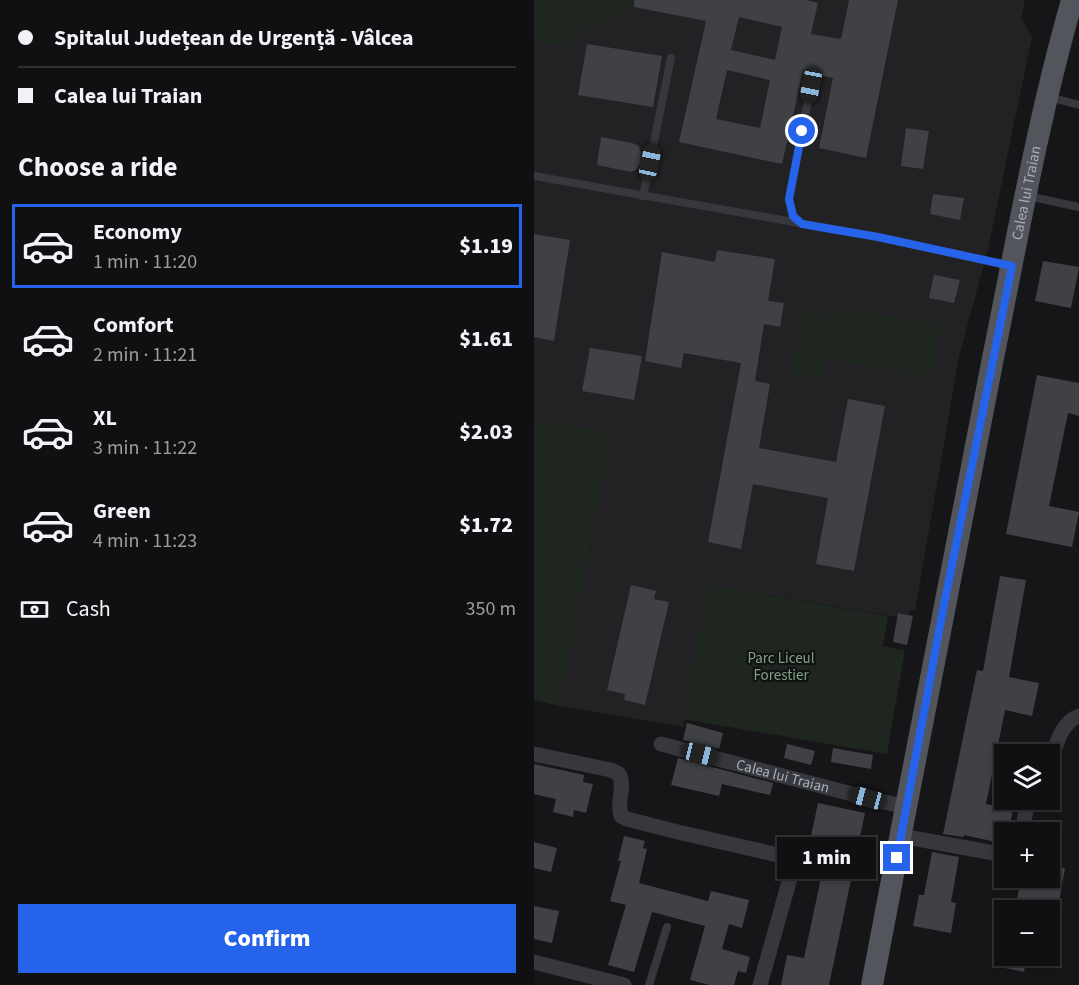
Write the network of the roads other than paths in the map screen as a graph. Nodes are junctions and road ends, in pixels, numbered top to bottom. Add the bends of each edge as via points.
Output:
1 (1071, 3) edge
2 (671, 58) dead end
3 (811, 85) dead end
4 (1047, 97) junction
5 (1079, 105) edge
6 (534, 176) edge
7 (1026, 195) junction
8 (643, 196) junction
9 (1079, 207) edge
10 (802, 224) junction
11 (1012, 266) junction
12 (1079, 716) edge
13 (661, 744) dead end
14 (1057, 744) edge
15 (534, 754) edge
16 (906, 807) junction
17 (900, 836) junction
18 (994, 853) edge
19 (667, 927) dead end
20 (534, 962) edge
21 (624, 985) edge
22 (649, 985) edge
23 (760, 985) edge
24 (872, 985) edge

1 - 4 main road, Calea lui Traian
2 - 8 lane
3 - 10 lane via 789,199 793,216
4 - 5 lane
4 - 7 main road, Calea lui Traian
6 - 8 lane
7 - 9 lane
7 - 11 main road, Calea lui Traian
8 - 10 lane
10 - 11 lane
11 - 16 main road, Calea lui Traian
12 - 14 street via 1061,732
13 - 16 street, Calea lui Traian
15 - 23 street via 619,774 622,779 618,808 627,819 791,858 794,864
16 - 17 main road, Calea lui Traian
17 - 18 street
17 - 24 main road, Calea lui Traian
19 - 22 lane
20 - 21 street

